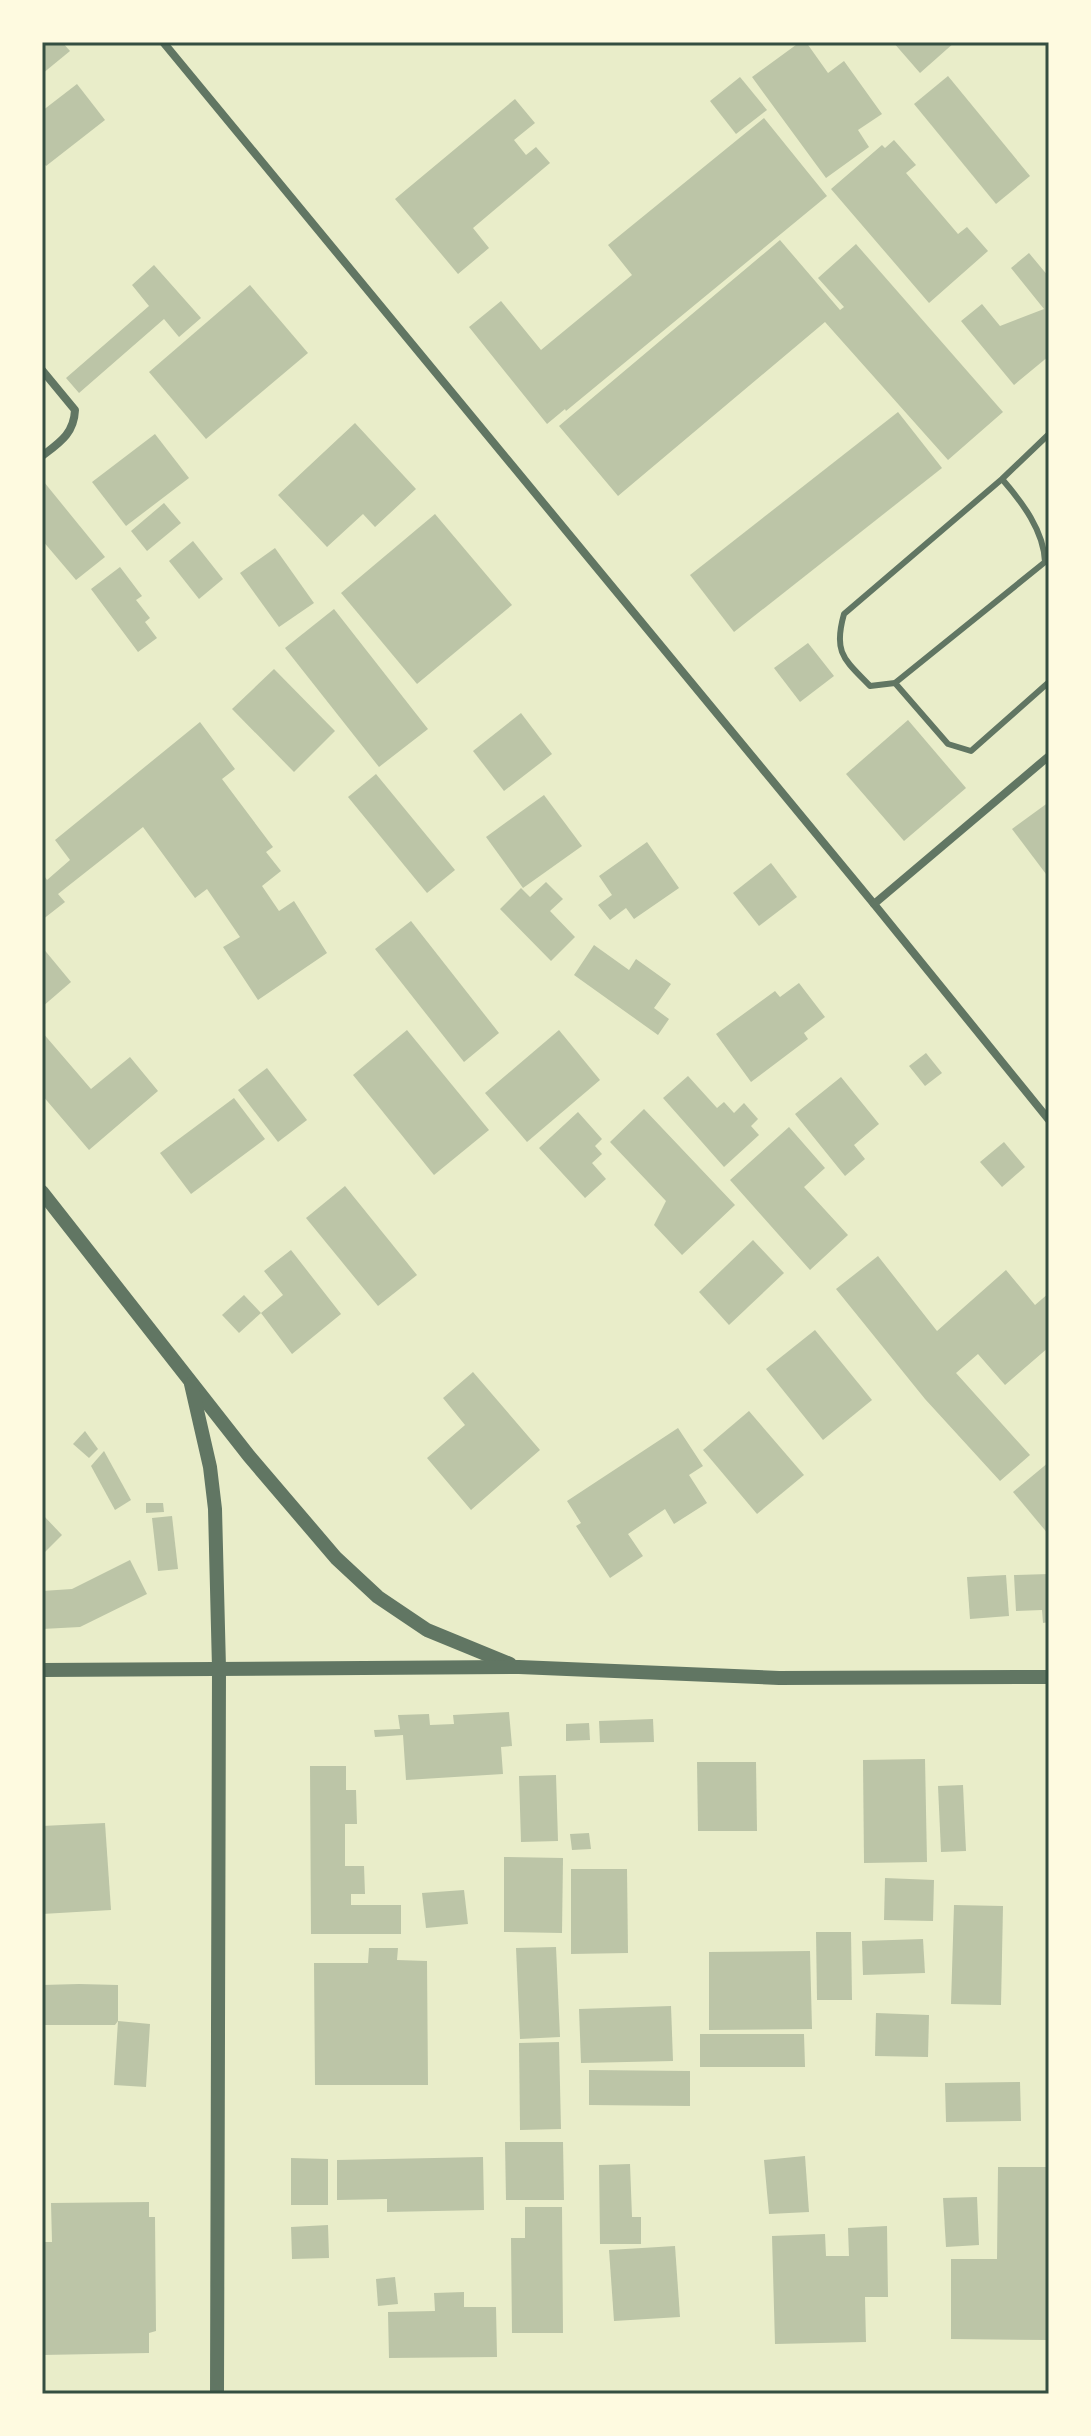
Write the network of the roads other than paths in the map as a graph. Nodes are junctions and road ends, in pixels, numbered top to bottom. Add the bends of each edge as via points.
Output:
1 (163, 42) edge
2 (42, 370) edge
3 (1049, 434) edge
4 (42, 456) edge
5 (1002, 479) junction
6 (1047, 563) edge
7 (1049, 682) edge
8 (895, 683) junction
9 (1049, 756) edge
10 (874, 904) junction
11 (1049, 1120) edge
12 (42, 1192) edge
13 (191, 1384) junction
14 (519, 1667) junction
15 (219, 1668) junction
16 (42, 1670) edge
17 (1049, 1677) edge
18 (217, 2394) edge

1 - 10 street
2 - 4 street via 75,410 67,436
3 - 5 lane
5 - 6 lane via 1021,500
5 - 8 lane via 844,614 838,637 845,660 870,686
6 - 8 lane
7 - 8 lane via 971,751 948,744
9 - 10 street
10 - 11 street
12 - 13 street
13 - 14 street via 336,1558 378,1597 427,1630
13 - 15 street via 215,1509
14 - 15 street
14 - 17 street via 779,1678
15 - 16 street
15 - 18 street

